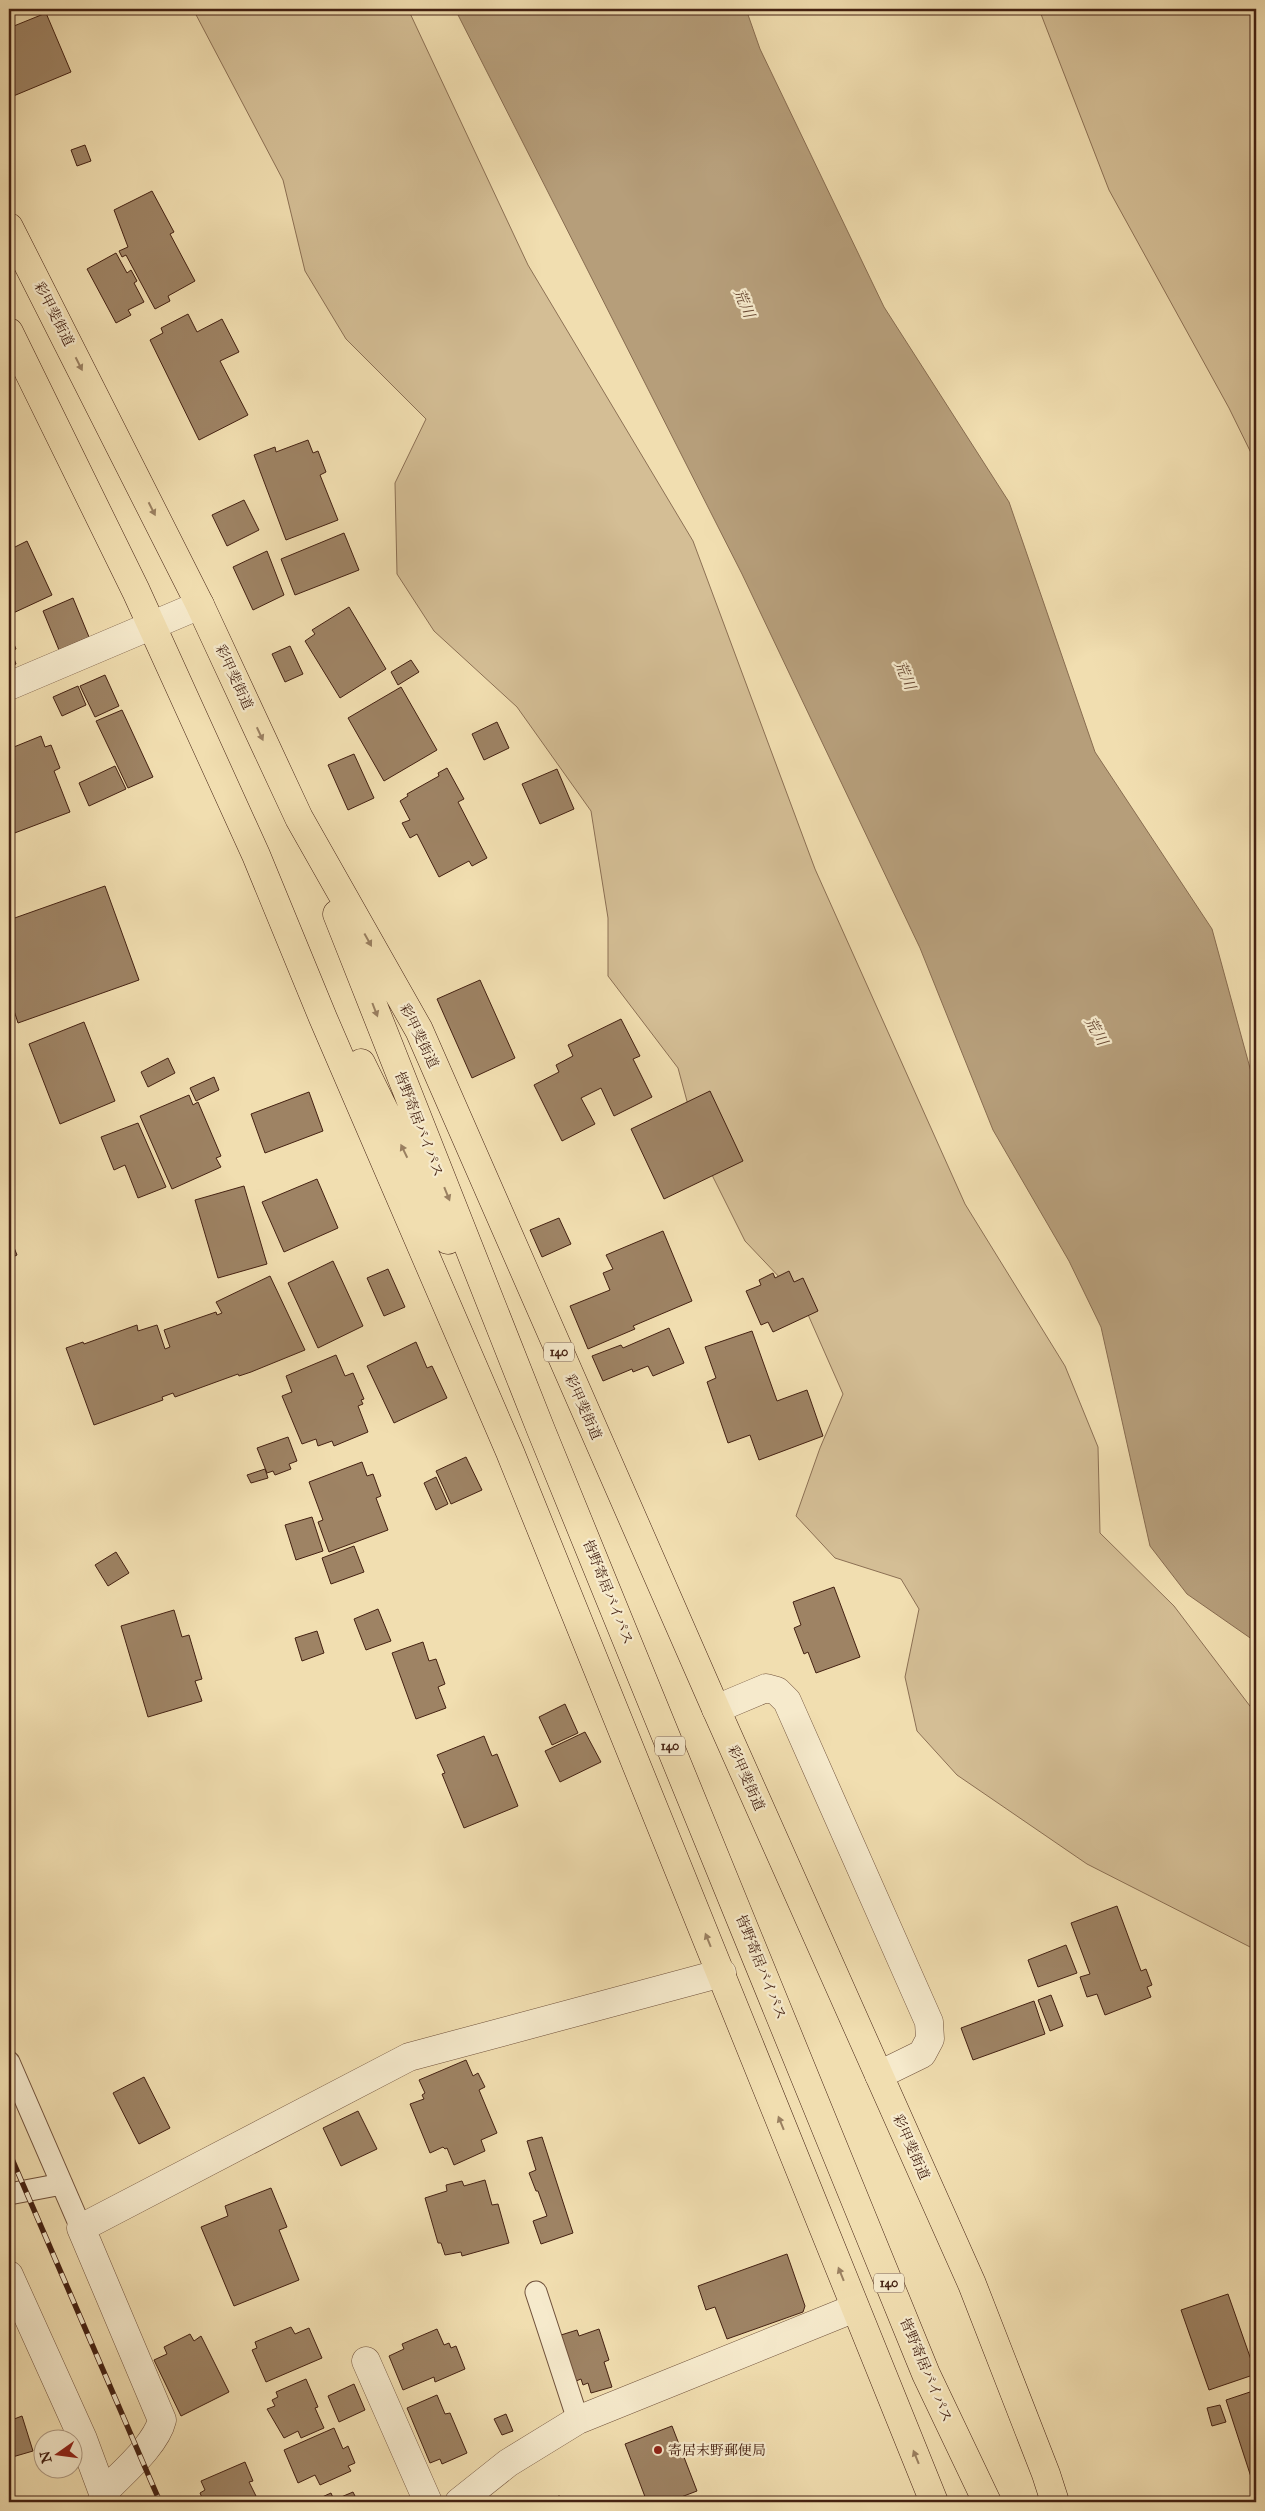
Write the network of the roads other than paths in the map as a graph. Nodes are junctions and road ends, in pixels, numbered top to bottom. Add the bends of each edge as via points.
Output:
1 (9, 227) edge
2 (9, 332) edge
3 (200, 605) junction
4 (152, 626) junction
5 (9, 686) edge
6 (299, 818) junction
7 (256, 855) junction
8 (541, 1430) junction
9 (716, 1710) junction
10 (722, 1973) junction
11 (9, 2062) edge
12 (879, 2075) junction
13 (62, 2184) junction
14 (9, 2194) edge
15 (81, 2228) junction
16 (9, 2275) edge
17 (536, 2292) dead end
18 (855, 2308) junction
19 (366, 2361) dead end
20 (578, 2420) junction
21 (103, 2497) edge
22 (428, 2502) edge
23 (459, 2502) edge
24 (934, 2502) edge
25 (987, 2502) edge
26 (1055, 2502) edge

1 -> 3 highway, 彩甲斐街道 / 140
2 - 4 highway, 140
3 - 4 street
3 -> 6 highway, 彩甲斐街道 / 140
4 - 5 street
4 - 7 highway, 140
6 -> 8 highway, 皆野寄居バイパス / 140
6 -> 9 highway, 彩甲斐街道 / 140 via 419,1030
8 -> 7 highway, 皆野寄居バイパス / 140
10 -> 7 highway, 140 via 510,1452
8 - 25 highway, 皆野寄居バイパス / 140 via 926,2374
9 - 12 highway, 彩甲斐街道 / 140
9 - 12 street via 766,1688 777,1691 787,1701 928,2022 930,2039 922,2054
10 - 15 street via 409,2057
18 -> 10 highway, 140
11 - 13 lane
12 - 26 highway, 彩甲斐街道 / 140 via 972,2284
13 - 14 lane
13 - 15 lane
15 - 21 street via 162,2420 160,2430
16 - 21 street via 83,2439
17 - 20 lane
18 - 20 street
24 -> 18 highway, 140
19 - 22 street
20 - 23 street via 508,2463

